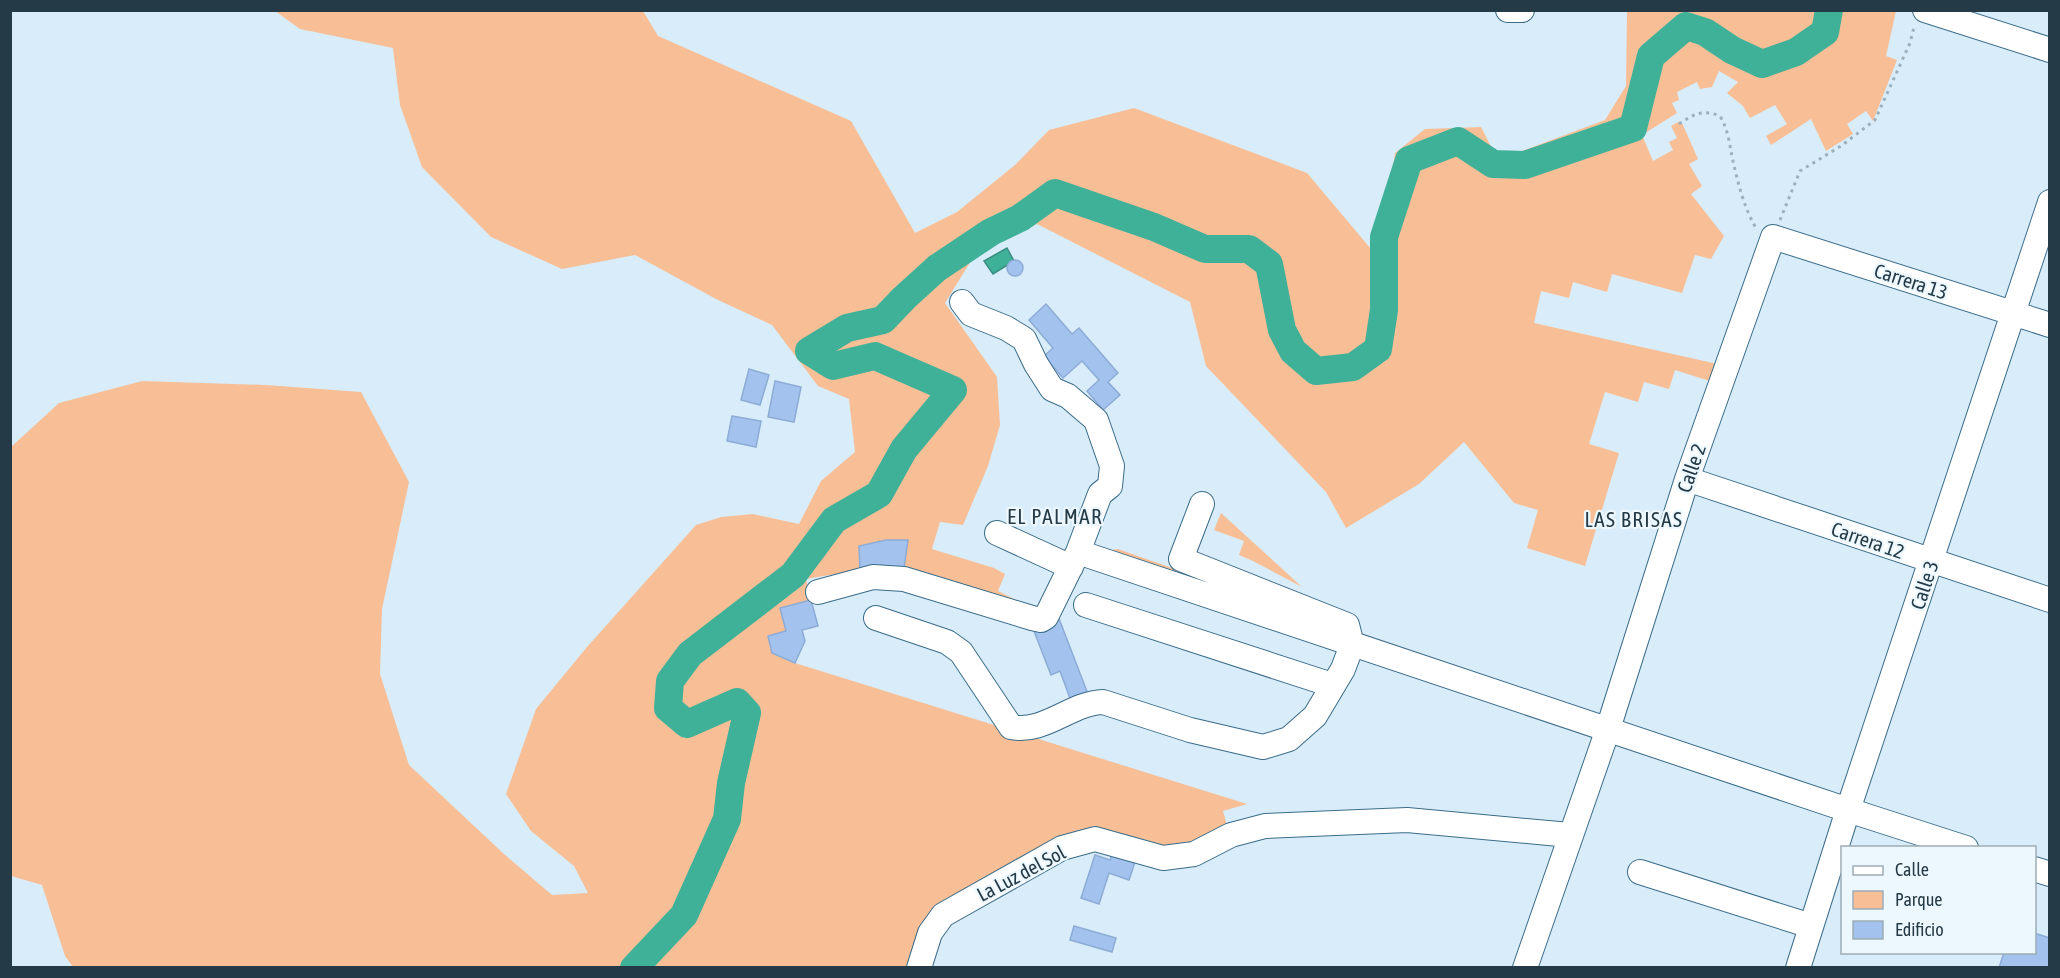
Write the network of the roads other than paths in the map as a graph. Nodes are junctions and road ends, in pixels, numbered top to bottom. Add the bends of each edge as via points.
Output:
1 (1508, 10) edge
2 (1522, 10) edge
3 (1921, 16) edge
4 (2049, 50) edge
5 (2049, 202) edge
6 (1773, 237) joint
7 (962, 302) dead end
8 (2013, 313) junction
9 (2049, 325) edge
10 (1687, 479) junction
11 (1202, 504) dead end
12 (997, 533) dead end
13 (1074, 560) junction
14 (1932, 562) junction
15 (818, 592) dead end
16 (2049, 600) edge
17 (1086, 604) dead end
18 (876, 618) dead end
19 (1352, 645) junction
20 (1332, 685) junction
21 (1608, 729) junction
22 (1848, 810) junction
23 (1570, 835) junction
24 (1960, 846) edge
25 (1640, 872) dead end
26 (1811, 926) junction
27 (919, 968) edge
28 (1525, 968) edge
29 (1798, 968) edge

1 - 2 street
3 - 4 street
5 - 8 street, Calle 3
6 - 8 street, Carrera 13
6 - 10 street, Calle 2
7 - 13 street via 971,314 1024,339 1052,389 1068,396 1096,420 1112,477 1110,486 1100,494
8 - 9 street, Carrera 13
8 - 14 street, Calle 3
10 - 14 street, Carrera 12
10 - 21 street, Calle 2
11 - 19 street via 1181,559 1347,625
12 - 13 street
13 - 15 street via 1041,620 904,579 873,578
13 - 19 street
14 - 16 street, Carrera 12
14 - 22 street, Calle 3
17 - 20 street
18 - 20 street via 947,642 961,652 1011,727 1021,729 1091,702 1103,702 1190,730 1263,747 1289,739 1315,716
19 - 20 street
19 - 21 street
21 - 22 street
21 - 23 street, Calle 2
22 - 24 street
22 - 26 street, Calle 3
23 - 27 street, La Luz del Sol via 1407,820 1265,826 1231,835 1194,854 1163,858 1095,839 1062,849 943,915 930,933
23 - 28 street, Calle 2
25 - 26 street
26 - 29 street, Calle 3

